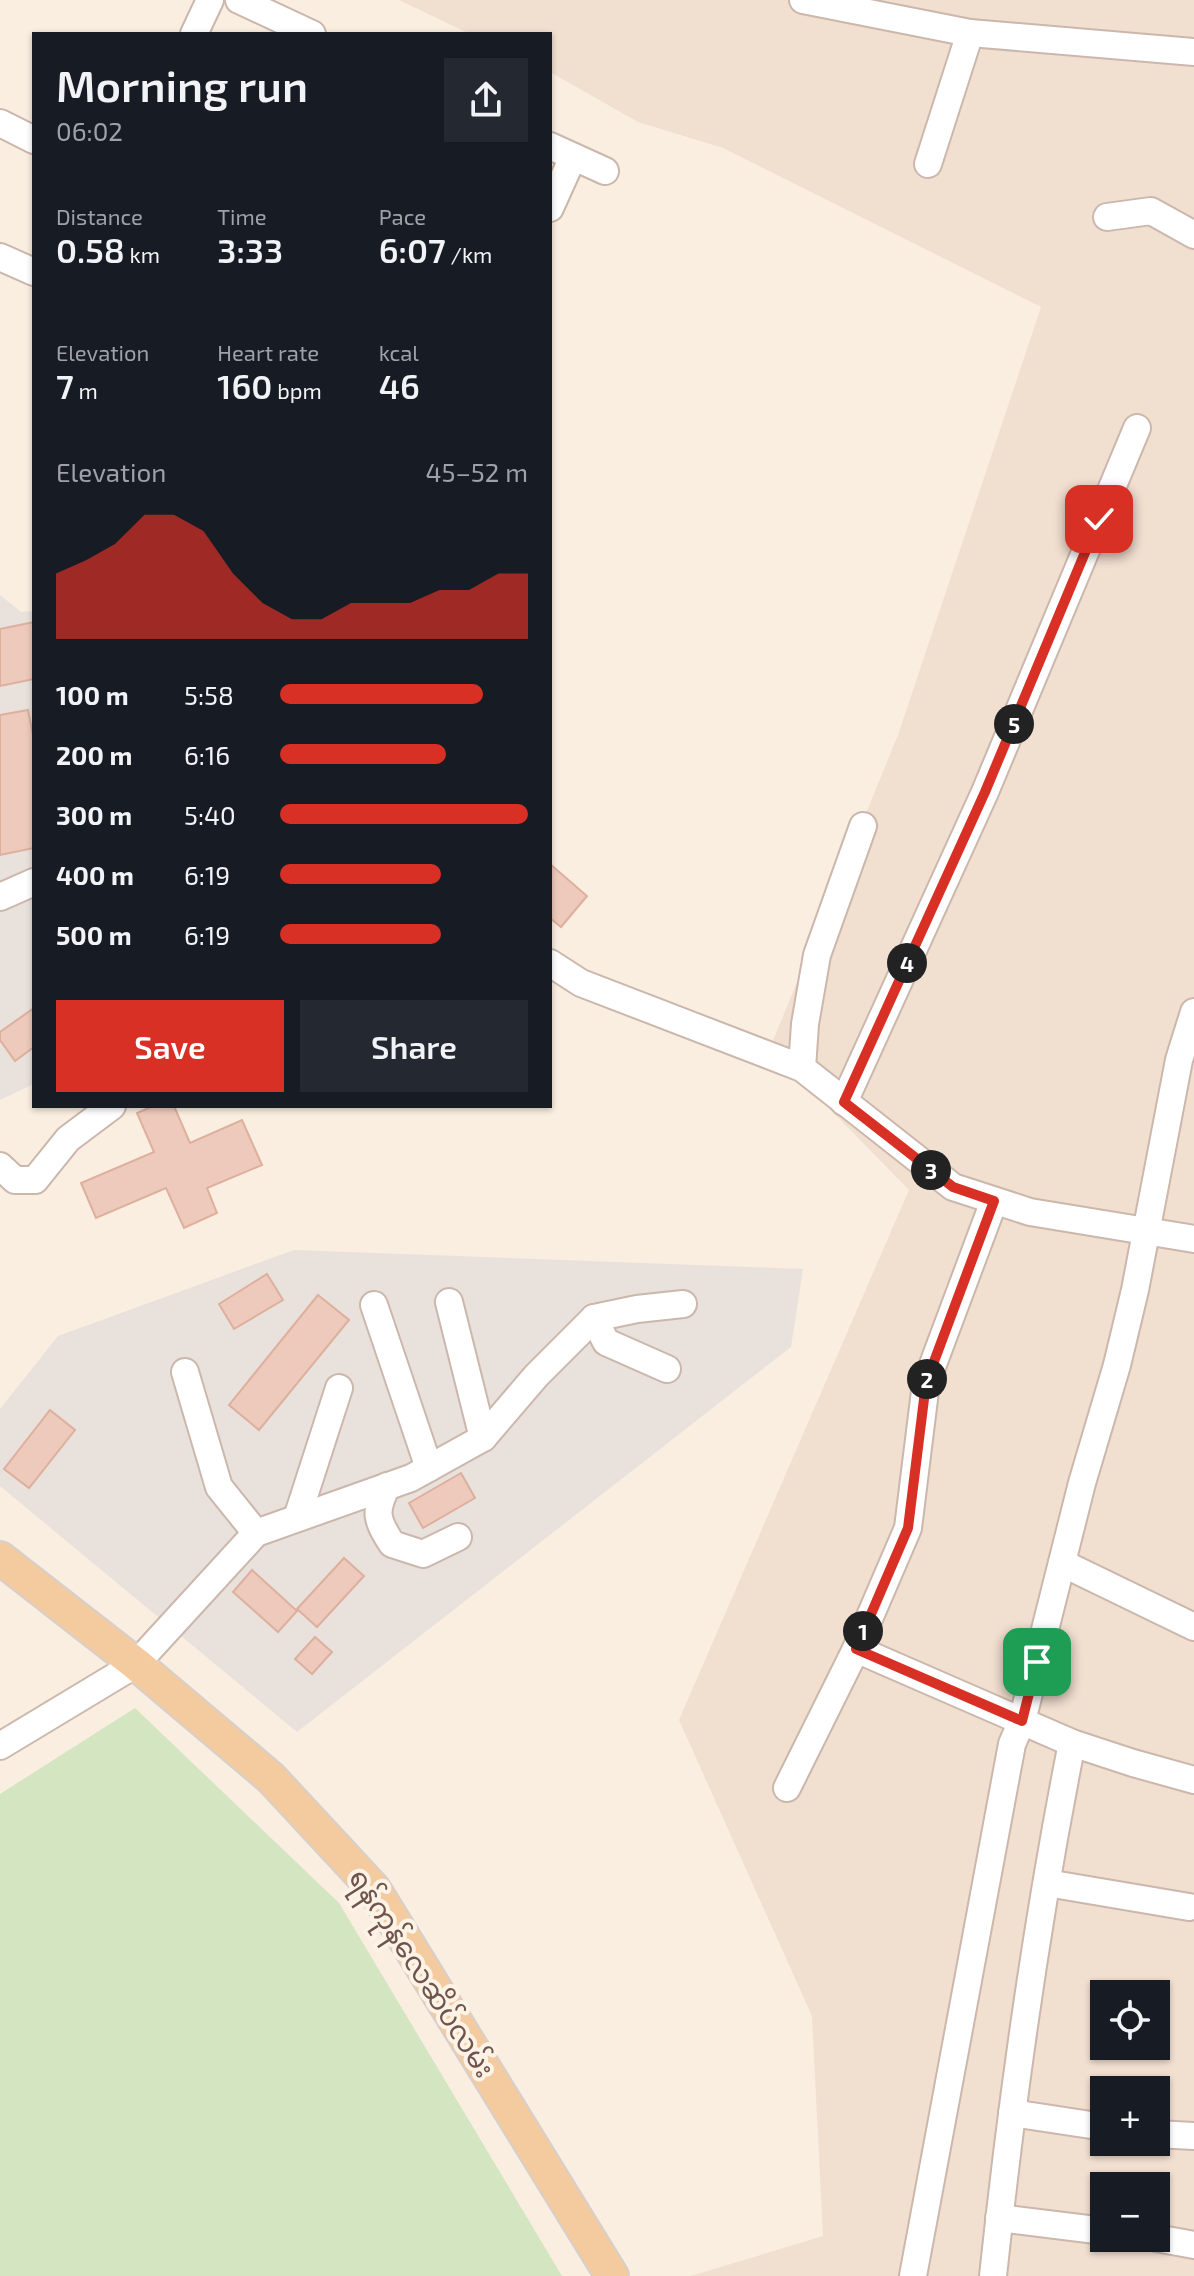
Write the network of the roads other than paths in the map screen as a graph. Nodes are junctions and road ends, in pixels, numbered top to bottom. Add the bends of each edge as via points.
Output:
1 (210, 0) edge
2 (239, 0) edge
3 (809, 0) edge
4 (195, 32) edge
5 (308, 32) edge
6 (970, 33) junction
7 (1194, 52) edge
8 (0, 123) edge
9 (32, 139) edge
10 (561, 152) edge
11 (928, 164) dead end
12 (605, 171) dead end
13 (552, 198) edge
14 (1107, 217) dead end
15 (1194, 235) edge
16 (0, 257) edge
17 (32, 271) edge
18 (1137, 428) dead end
19 (863, 826) dead end
20 (32, 883) edge
21 (0, 897) edge
22 (552, 964) edge
23 (1194, 1012) edge
24 (802, 1068) junction
25 (844, 1102) junction
26 (109, 1108) edge
27 (0, 1166) edge
28 (994, 1201) junction
29 (1145, 1231) junction
30 (1194, 1239) edge
31 (449, 1302) dead end
32 (683, 1304) dead end
33 (374, 1305) dead end
34 (594, 1318) junction
35 (667, 1369) dead end
36 (185, 1372) dead end
37 (339, 1388) dead end
38 (483, 1438) junction
39 (429, 1468) junction
40 (387, 1486) junction
41 (297, 1518) junction
42 (256, 1533) junction
43 (458, 1537) dead end
44 (0, 1558) edge
45 (1062, 1563) junction
46 (1194, 1627) edge
47 (856, 1649) junction
48 (140, 1666) junction
49 (1022, 1721) junction
50 (1072, 1743) junction
51 (0, 1746) edge
52 (0, 1760) edge
53 (1194, 1780) edge
54 (787, 1788) dead end
55 (1047, 1883) junction
56 (1189, 1907) dead end
57 (1012, 2113) junction
58 (1090, 2125) edge
59 (1170, 2135) edge
60 (1194, 2136) edge
61 (999, 2218) junction
62 (1090, 2229) edge
63 (1170, 2241) edge
64 (1194, 2245) edge
65 (612, 2276) edge
66 (913, 2276) edge
67 (993, 2276) edge

1 - 4 street
2 - 5 street
3 - 6 street
6 - 7 street
6 - 11 street
8 - 9 street
10 - 12 street
10 - 13 street
14 - 15 street via 1151,211
16 - 17 street
18 - 25 street via 985,792
19 - 24 street via 817,955
20 - 21 street
22 - 24 street via 581,983
23 - 29 street via 1179,1060
24 - 25 street
25 - 28 street via 953,1187
26 - 27 street via 68,1139 35,1180 15,1180
28 - 29 street
28 - 47 street via 926,1383 908,1528
29 - 30 street
29 - 45 street via 1117,1365
31 - 38 street
32 - 34 street
33 - 39 street
34 - 35 street via 606,1342
34 - 38 street
36 - 42 street via 219,1487
37 - 41 street
38 - 39 street
39 - 40 street
40 - 41 street
40 - 43 street via 377,1506 380,1525 392,1544 423,1554
41 - 42 street
42 - 48 street
44 - 48 main road, ရန်ကုန်လေဆိပ်လမ်း
45 - 46 street
45 - 49 street
47 - 49 street
47 - 54 street
48 - 51 street
48 - 52 street
48 - 65 main road, ရန်ကုန်လေဆိပ်လမ်း via 271,1778 374,1889
49 - 50 street
49 - 66 street via 1012,1744 997,1820
50 - 53 street
50 - 55 street
55 - 56 street
55 - 57 street
57 - 58 street
57 - 61 street
59 - 60 street
61 - 62 street
61 - 67 street
63 - 64 street

